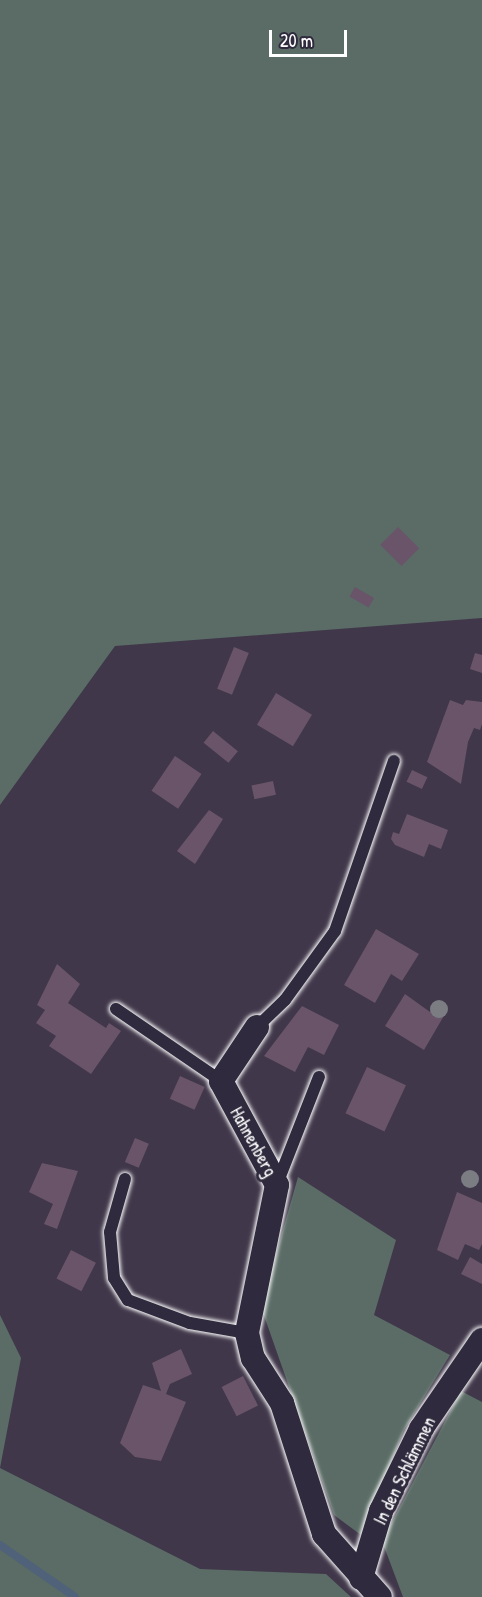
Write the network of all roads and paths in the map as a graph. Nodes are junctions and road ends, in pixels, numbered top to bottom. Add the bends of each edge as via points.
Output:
1 (394, 761) dead end
2 (116, 1009) dead end
3 (257, 1027) joint
4 (319, 1077) dead end
5 (221, 1082) junction
6 (125, 1179) dead end
7 (277, 1185) junction
8 (247, 1333) junction
9 (482, 1340) edge
10 (361, 1578) junction
11 (380, 1597) edge

1 - 3 lane via 335,931 285,1000
2 - 5 lane
3 - 5 street
4 - 7 lane
5 - 7 street, Hahnenberg
6 - 8 lane via 110,1232 114,1278 128,1300 190,1323
7 - 8 street, Hahnenberg
8 - 10 street, Hahnenberg via 253,1358 282,1403 324,1534
9 - 10 street, In den Schlämmen via 421,1429 381,1510
10 - 11 street, Hahnenberg

